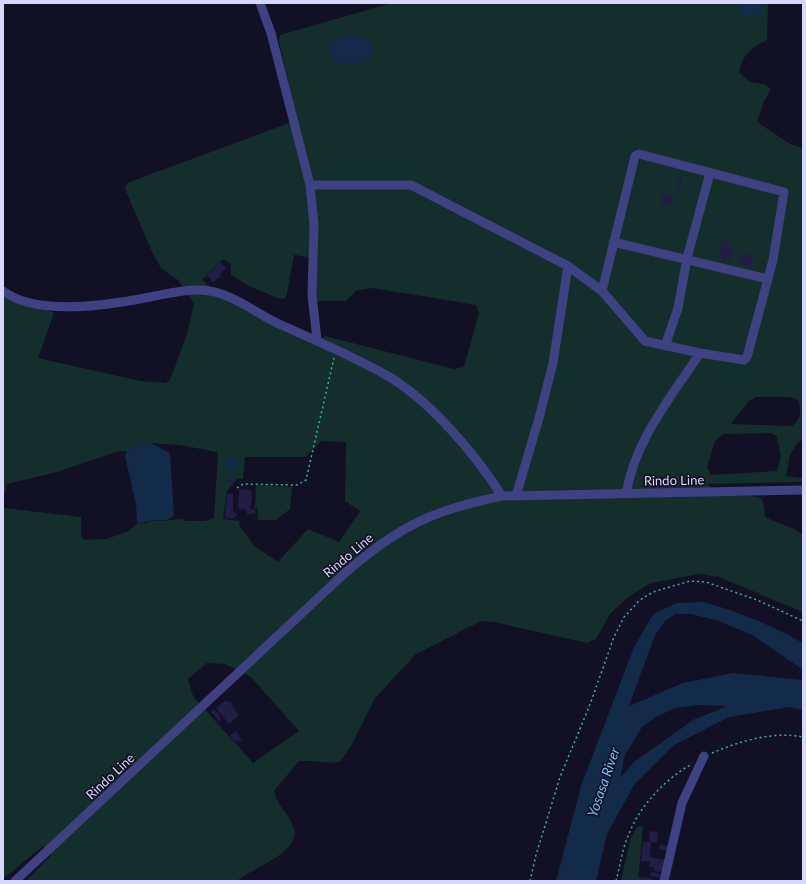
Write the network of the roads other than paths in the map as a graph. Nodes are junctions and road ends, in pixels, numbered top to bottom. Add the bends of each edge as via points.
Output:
1 (260, 3) edge
2 (710, 173) junction
3 (310, 185) junction
4 (612, 242) junction
5 (687, 258) junction
6 (568, 266) junction
7 (768, 279) junction
8 (3, 290) edge
9 (602, 291) junction
10 (318, 340) junction
11 (665, 346) junction
12 (700, 353) junction
13 (803, 490) edge
14 (626, 494) junction
15 (502, 496) junction
16 (516, 496) junction
17 (704, 756) road end
18 (15, 881) edge
19 (664, 881) edge

1 - 3 street
2 - 4 street via 639,154 635,156
2 - 5 street
2 - 7 street via 784,192
3 - 6 street via 411,185
3 - 10 street via 314,224 312,295
4 - 5 street
4 - 9 street
5 - 7 street
5 - 11 street via 678,308
6 - 9 street
6 - 16 street via 553,363
7 - 12 street via 744,360
8 - 10 street via 21,300 59,306 109,305 190,291 220,293
9 - 11 street via 641,338
10 - 15 street via 387,376 421,399 484,469
11 - 12 street
12 - 14 street via 656,418 636,459
13 - 14 street, Rindo Line
14 - 16 street, Rindo Line
15 - 16 street, Rindo Line
15 - 18 street, Rindo Line via 430,515 393,535 369,552
17 - 19 street via 682,803

